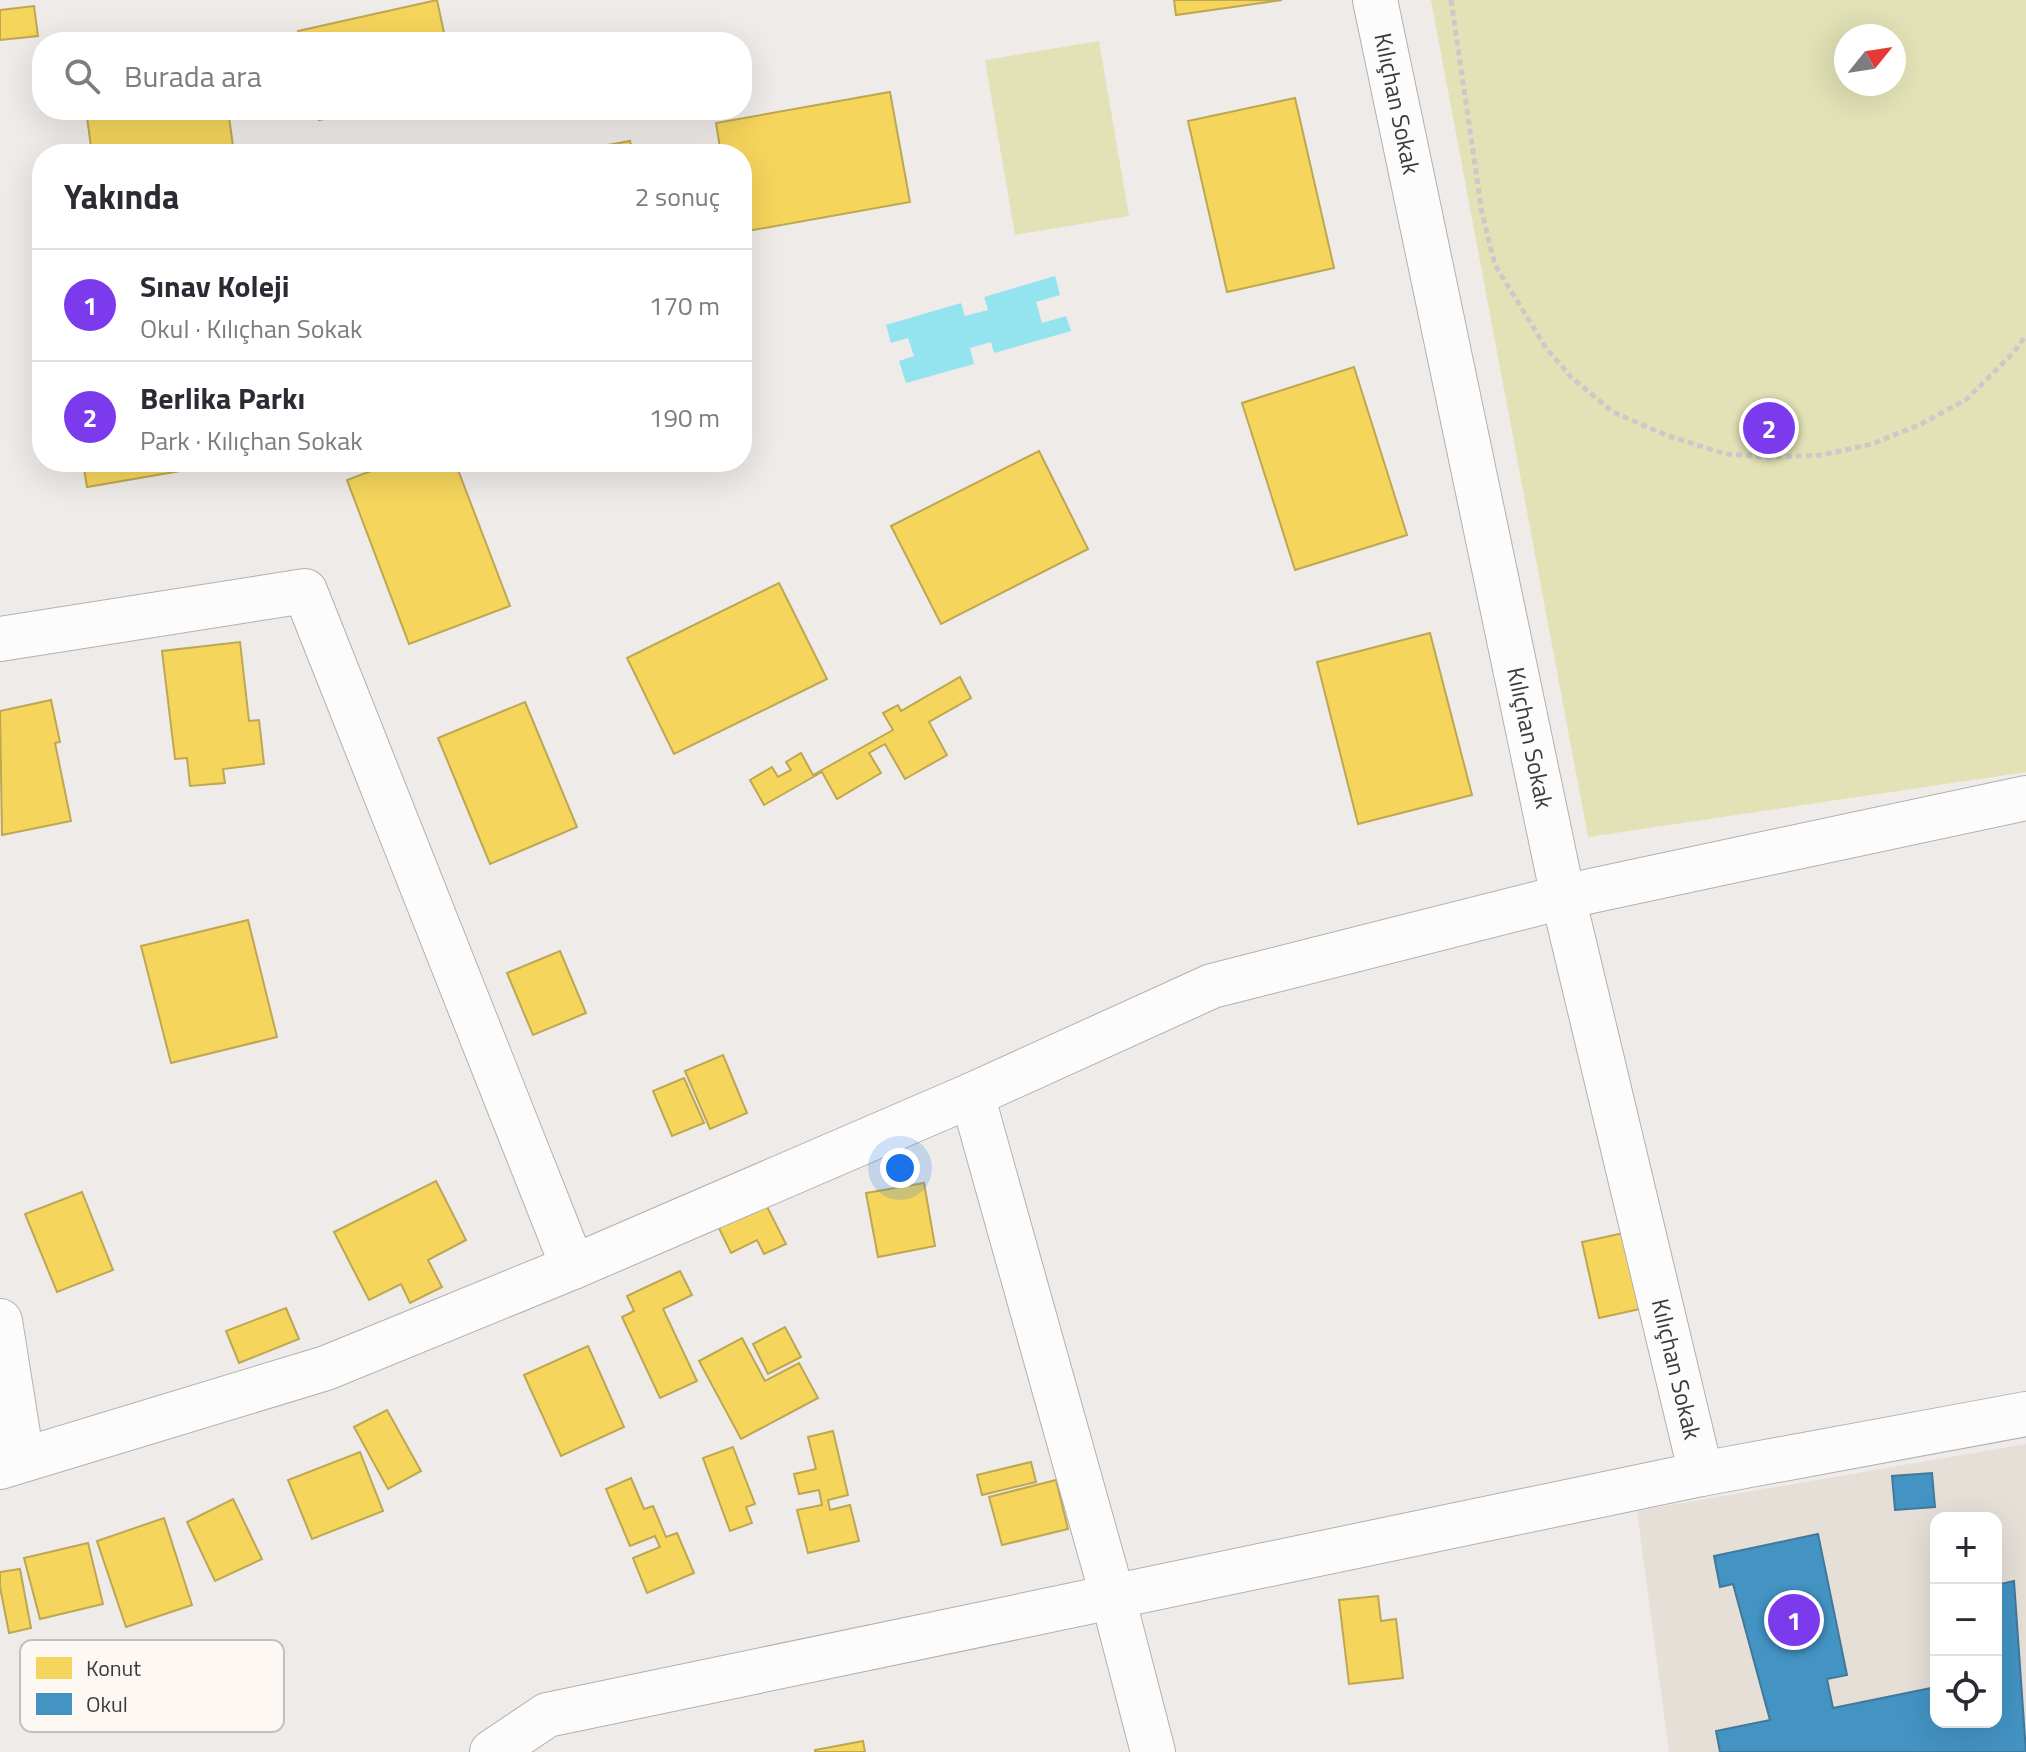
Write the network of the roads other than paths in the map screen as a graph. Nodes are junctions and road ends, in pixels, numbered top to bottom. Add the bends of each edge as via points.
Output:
1 (1375, 0) edge
2 (0, 639) edge
3 (2026, 798) edge
4 (1563, 897) junction
5 (972, 1095) junction
6 (573, 1267) junction
7 (0, 1321) edge
8 (2026, 1414) edge
9 (11, 1463) edge
10 (1701, 1474) junction
11 (1113, 1598) junction
12 (492, 1752) edge
13 (1153, 1752) edge

1 - 4 street, Kılıçhan Sokak
2 - 6 street via 305,591
3 - 4 street
4 - 5 street via 1212,986
4 - 10 street, Kılıçhan Sokak
5 - 6 street
5 - 11 street
6 - 9 street via 326,1368
7 - 9 street
8 - 10 street
10 - 11 street
11 - 12 street via 547,1715
11 - 13 street

